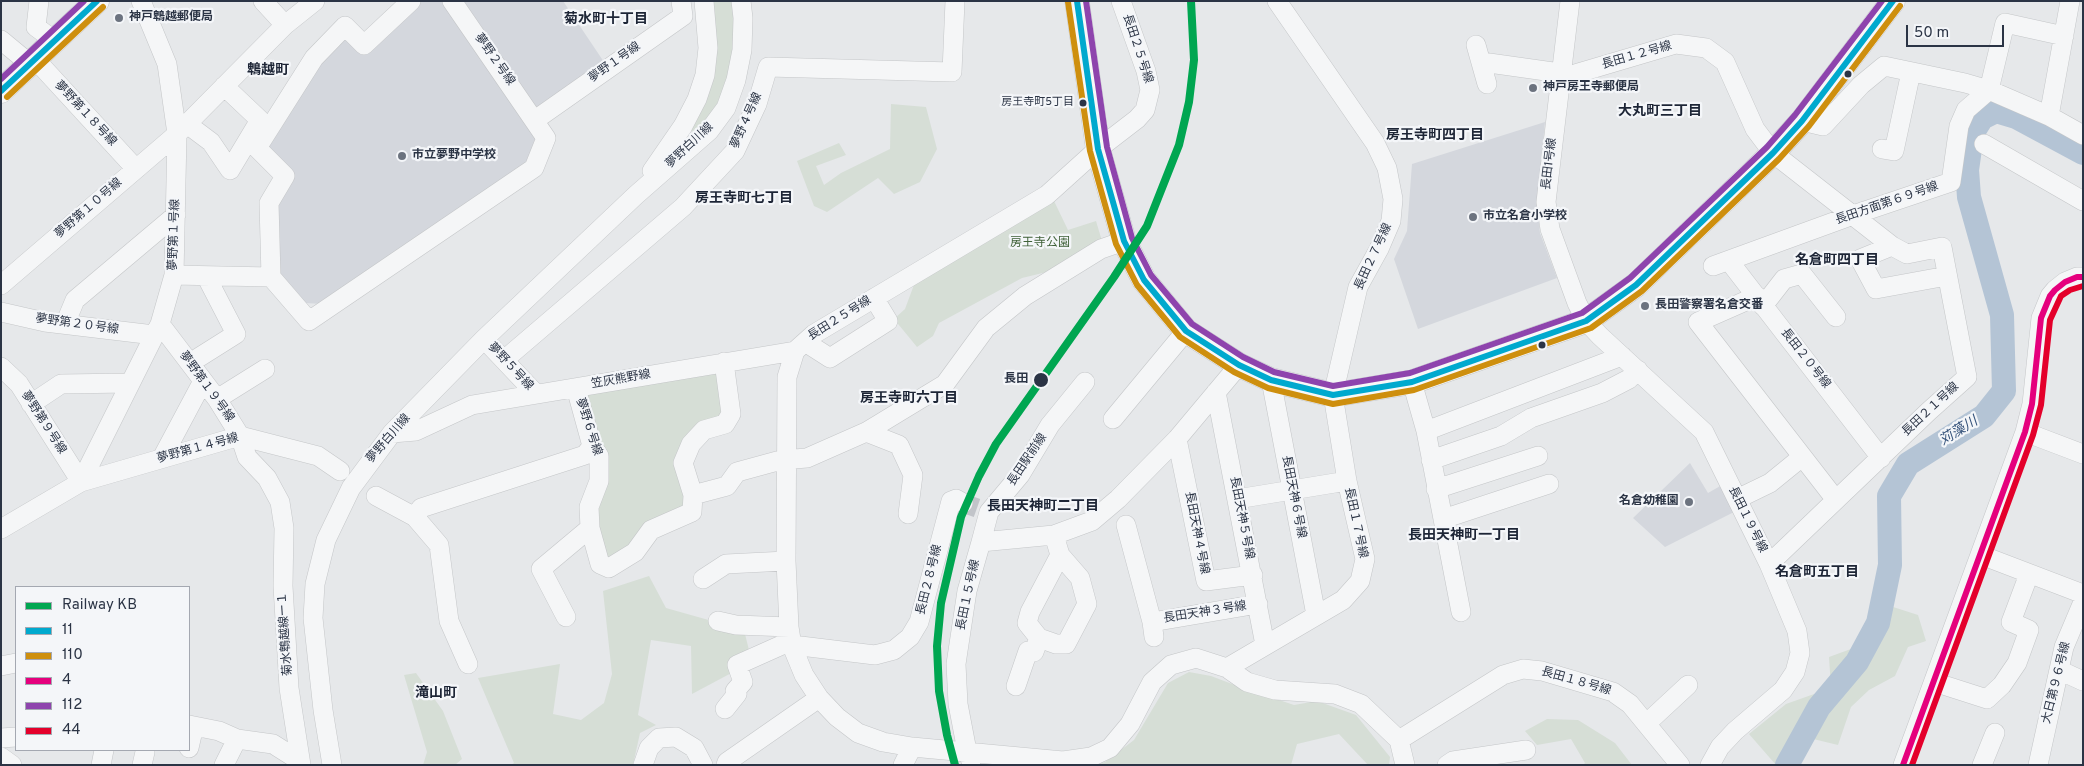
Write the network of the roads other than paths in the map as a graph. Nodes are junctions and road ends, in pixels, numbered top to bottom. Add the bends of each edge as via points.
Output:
1 (39, 1) edge
2 (97, 1) edge
3 (140, 1) edge
4 (263, 1) edge
5 (315, 1) edge
6 (411, 1) edge
7 (452, 1) edge
8 (681, 1) edge
9 (704, 1) edge
10 (741, 1) edge
11 (955, 1) edge
12 (1077, 1) edge
13 (1121, 1) edge
14 (1277, 1) edge
15 (1570, 1) edge
16 (1893, 1) edge
17 (2070, 1) edge
18 (285, 24) junction
19 (2064, 36) junction
20 (1, 40) edge
21 (55, 41) junction
22 (32, 62) junction
23 (1911, 72) junction
24 (1561, 78) junction
25 (1487, 84) dead end
26 (224, 86) junction
27 (1990, 90) junction
28 (1, 91) edge
29 (2049, 116) junction
30 (535, 120) junction
31 (1802, 121) junction
32 (182, 129) junction
33 (2083, 135) edge
34 (1984, 144) dead end
35 (1098, 149) junction
36 (1882, 149) dead end
37 (1773, 153) junction
38 (136, 169) junction
39 (636, 195) junction
40 (2083, 200) edge
41 (176, 214) junction
42 (1853, 215) junction
43 (1124, 241) junction
44 (1892, 246) junction
45 (1721, 264) joint
46 (174, 275) junction
47 (206, 276) junction
48 (1947, 276) junction
49 (271, 277) junction
50 (2083, 277) edge
51 (1, 284) edge
52 (874, 298) junction
53 (1760, 301) junction
54 (1, 312) edge
55 (1836, 317) dead end
56 (1586, 321) junction
57 (65, 324) junction
58 (157, 330) junction
59 (1186, 331) junction
60 (484, 339) junction
61 (800, 346) junction
62 (1622, 356) junction
63 (504, 360) junction
64 (724, 362) junction
65 (190, 363) junction
66 (1239, 365) junction
67 (1, 367) edge
68 (265, 369) dead end
69 (1638, 370) junction
70 (1271, 380) junction
71 (203, 381) junction
72 (1085, 382) dead end
73 (1412, 382) junction
74 (130, 383) junction
75 (576, 388) junction
76 (1216, 392) junction
77 (536, 394) junction
78 (1333, 395) junction
79 (217, 399) junction
80 (31, 404) junction
81 (1113, 419) dead end
82 (1426, 431) junction
83 (866, 432) junction
84 (2025, 432) junction
85 (392, 433) junction
86 (240, 436) junction
87 (1177, 439) junction
88 (592, 446) junction
89 (2083, 454) edge
90 (1538, 456) dead end
91 (1802, 457) junction
92 (162, 458) junction
93 (1881, 458) junction
94 (1431, 460) junction
95 (788, 461) junction
96 (340, 471) dead end
97 (1346, 481) junction
98 (81, 482) junction
99 (1548, 484) dead end
100 (1436, 489) junction
101 (1292, 490) junction
102 (693, 495) junction
103 (376, 496) dead end
104 (1237, 498) junction
105 (1737, 500) junction
106 (1836, 500) junction
107 (280, 502) joint
108 (976, 508) junction
109 (908, 514) dead end
110 (416, 517) junction
111 (1443, 519) junction
112 (1126, 525) dead end
113 (590, 528) junction
114 (1, 529) edge
115 (1054, 535) junction
116 (981, 542) junction
117 (1060, 555) junction
118 (1981, 555) junction
119 (786, 561) junction
120 (1769, 564) junction
121 (2029, 574) junction
122 (1253, 575) junction
123 (703, 579) dead end
124 (2083, 594) edge
125 (2083, 602) edge
126 (1258, 604) junction
127 (1461, 612) dead end
128 (1316, 615) junction
129 (566, 617) dead end
130 (718, 621) dead end
131 (790, 637) junction
132 (1040, 638) junction
133 (1265, 645) junction
134 (15, 663) edge
135 (468, 664) dead end
136 (1, 666) edge
137 (1226, 668) junction
138 (2059, 670) junction
139 (1934, 682) junction
140 (2083, 682) edge
141 (1016, 686) dead end
142 (1688, 686) dead end
143 (819, 698) junction
144 (725, 709) dead end
145 (1647, 723) junction
146 (192, 726) edge
147 (1995, 733) dead end
148 (15, 737) edge
149 (1, 738) edge
150 (238, 739) junction
151 (1399, 740) junction
152 (190, 741) edge
153 (912, 748) junction
154 (1526, 750) dead end
155 (104, 751) edge
156 (188, 751) edge
157 (1, 757) edge
158 (970, 758) edge
159 (301, 761) edge
160 (1452, 763) edge
161 (12, 765) edge
162 (101, 765) edge
163 (185, 765) edge
164 (224, 765) edge
165 (332, 765) edge
166 (643, 765) edge
167 (702, 765) edge
168 (726, 765) edge
169 (903, 765) edge
170 (1405, 765) edge
171 (1680, 765) edge
172 (1710, 765) edge
173 (1903, 765) edge
174 (1982, 765) edge
175 (2038, 765) edge

1 - 21 street via 36,28
2 - 21 main road
3 - 32 street, 夢野第１号線 via 167,64
4 - 18 street
5 - 18 street, 夢野第１０号線
6 - 49 street via 364,45 345,26 314,58 258,148 285,176 269,203
7 - 30 street, 夢野２号線
8 - 30 street, 夢野１号線 via 684,16
9 - 39 street, 夢野白川線 via 708,48 705,75 697,99 683,126
10 - 39 street, 夢野白川線 via 742,50 726,108 709,131
11 - 63 street, 夢野４号線 via 952,72 768,67 757,104 735,151 683,207
12 - 35 main road
13 - 35 street, 長田２５号線 via 1150,90 1145,110
14 - 78 street, 長田２７号線 via 1375,143 1387,168 1393,199 1391,221 1358,287
15 - 24 street, 長田1号線
16 - 31 main road
17 - 19 street
18 - 26 street, 夢野第１０号線
19 - 27 street via 2005,23
19 - 29 street
20 - 22 street, 夢野第１８号線
21 - 22 main road
22 - 28 main road
22 - 38 street, 夢野第１８号線
23 - 27 street
23 - 31 street via 1884,66 1861,85 1823,126
23 - 36 street via 1894,151
24 - 25 street via 1553,72 1479,53
24 - 37 street, 長田１２号線 via 1676,44 1706,48 1726,62 1755,129
24 - 56 street, 長田1号線 via 1546,202 1550,229
26 - 32 street, 夢野第１０号線
26 - 32 street via 260,120 230,170 211,142
27 - 29 street
27 - 42 street, 長田方面第６９号線 via 1966,110 1959,126 1951,182
29 - 33 street
30 - 49 street, 夢野２号線 via 546,138 534,168 309,321
31 - 37 main road
32 - 38 street, 夢野第１０号線
32 - 41 street, 夢野第１号線
34 - 40 street
35 - 43 main road
35 - 52 street, 長田２５号線 via 1046,195
37 - 42 street, 長田１２号線
37 - 56 main road via 1636,285
38 - 51 street, 夢野第１０号線
39 - 60 street, 夢野白川線
41 - 46 street, 夢野第１号線
41 - 57 street via 75,300
42 - 44 street, 長田２１号線
42 - 45 street, 長田方面第６９号線
43 - 59 main road via 1144,280
43 - 83 street via 1101,249 1025,296 986,328 945,384
44 - 48 street, 長田２１号線 via 1907,254 1942,247
44 - 48 street via 1860,259 1876,288
45 - 53 street, 長田２０号線
46 - 47 street
46 - 58 street, 夢野第１号線
47 - 49 street
47 - 65 street via 236,334
48 - 93 street, 長田２１号線 via 1967,377
50 - 84 street via 2065,282 2050,296 2044,308 2032,404
52 - 61 street, 長田２５号線
52 - 61 street via 888,321 830,358
53 - 55 street via 1784,279 1802,274
53 - 91 street via 1698,322
53 - 93 street, 長田２０号線
54 - 57 street, 夢野第２０号線
56 - 62 street, 長田１９号線
56 - 73 main road
57 - 58 street, 夢野第２０号線
58 - 65 street, 夢野第１９号線
58 - 74 street, 夢野第１号線
59 - 66 main road
59 - 81 street
60 - 63 street, 夢野５号線
60 - 85 street, 夢野白川線
61 - 64 street, 笠灰熊野線
61 - 95 street via 787,376
62 - 69 street, 長田１９号線
62 - 82 street
63 - 77 street, 夢野５号線
64 - 75 street, 笠灰熊野線
64 - 102 street via 731,414 725,424 704,430 691,444 683,463
65 - 71 street, 夢野第１９号線
66 - 70 main road
66 - 76 street, 長田１５号線
67 - 80 street, 夢野第９号線 via 19,384
68 - 79 street
69 - 94 street via 1629,379 1602,393 1531,418 1501,436
69 - 105 street, 長田１９号線 via 1704,432
70 - 78 main road
70 - 101 street, 長田天神６号線
71 - 79 street, 夢野第１９号線
71 - 92 street
72 - 108 street, 長田駅前線 via 1050,425 1020,475
73 - 78 main road
73 - 82 street
74 - 80 street via 61,384
74 - 98 street, 夢野第１号線
75 - 77 street, 笠灰熊野線
75 - 88 street, 夢野６号線
76 - 87 street, 長田１５号線
76 - 104 street, 長田天神５号線
77 - 85 street, 笠灰熊野線 via 472,405 416,431
78 - 97 street, 長田１７号線
79 - 86 street, 夢野第１９号線
80 - 98 street, 夢野第９号線
82 - 94 street
83 - 95 street via 807,458
83 - 109 street via 899,445 913,475
84 - 89 street
84 - 118 street
85 - 165 street, 夢野白川線 via 350,488 337,512 315,584 313,618
86 - 92 street, 夢野第１４号線
86 - 96 street, 夢野第１４号線 via 318,456
86 - 107 street, 夢野第１９号線 via 247,457 267,478
87 - 115 street, 長田１５号線 via 1092,521
87 - 122 street, 長田天神４号線 via 1206,581
88 - 110 street via 585,455 421,508
88 - 113 street, 夢野６号線 via 599,456 599,481 589,507
90 - 100 street
91 - 105 street via 1770,483
91 - 106 street
92 - 98 street, 夢野第１４号線
93 - 106 street, 長田２１号線
94 - 100 street
95 - 102 street via 737,472 727,486
95 - 119 street
97 - 101 street
97 - 128 street, 長田１７号線 via 1365,559 1360,581 1343,600
98 - 114 street
99 - 111 street
100 - 111 street
101 - 104 street
101 - 128 street, 長田天神６号線
102 - 113 street, 夢野６号線 via 692,512 651,530 635,552 609,568 600,564
103 - 110 street
104 - 122 street, 長田天神５号線
105 - 120 street, 長田１９号線
106 - 120 street, 長田２１号線
107 - 159 street, 菊水鵯越線ー１ via 284,528 283,586 289,688
108 - 116 street, 長田駅前線
108 - 131 street, 長田２８号線 via 956,499 951,502 919,622 910,637 894,650 875,654
110 - 135 street via 439,545 450,621
111 - 127 street
112 - 126 street, 長田天神３号線 via 1153,629
113 - 129 street via 541,569
115 - 116 street, 長田１５号線
115 - 117 street
116 - 158 street, 長田１５号線 via 967,591 956,664 958,704
117 - 132 street via 1027,623
117 - 132 street via 1080,578 1087,604 1066,644
118 - 121 street
118 - 139 street
119 - 123 street via 726,564
119 - 131 street
120 - 172 street, 長田１９号線 via 1797,631 1800,653 1795,672 1783,690 1720,747
121 - 124 street
121 - 139 street via 2011,622 2029,630 2017,663 2002,685 1987,699
122 - 126 street, 長田天神５号線
125 - 138 street, 大日第９６号線 via 2064,647
126 - 133 street, 長田天神５号線
128 - 133 street, 長田１７号線
130 - 131 street
131 - 143 street via 804,675
131 - 144 street via 784,644 737,665 743,682
132 - 141 street via 1034,652 1028,651
133 - 137 street, 長田１７号線
134 - 136 street
137 - 151 street via 1247,682 1275,690 1335,694 1361,704
137 - 158 street via 1196,658 1171,666 1152,682 1130,724 1110,748 1091,757 1064,761
138 - 140 street
138 - 175 street, 大日第９６号線
139 - 173 street
142 - 145 street
143 - 153 street via 858,733
143 - 168 street
145 - 151 street, 長田１８号線 via 1630,704 1613,692 1542,671 1523,669 1503,675
145 - 171 street, 長田１８号線
146 - 150 street via 219,731
146 - 152 street
147 - 174 street
148 - 149 street
150 - 159 street via 273,744
150 - 164 street
151 - 170 street
153 - 158 street
153 - 169 street
154 - 160 street
155 - 162 street
156 - 163 street
157 - 161 street
166 - 167 street via 649,748 659,738 676,737 694,748

